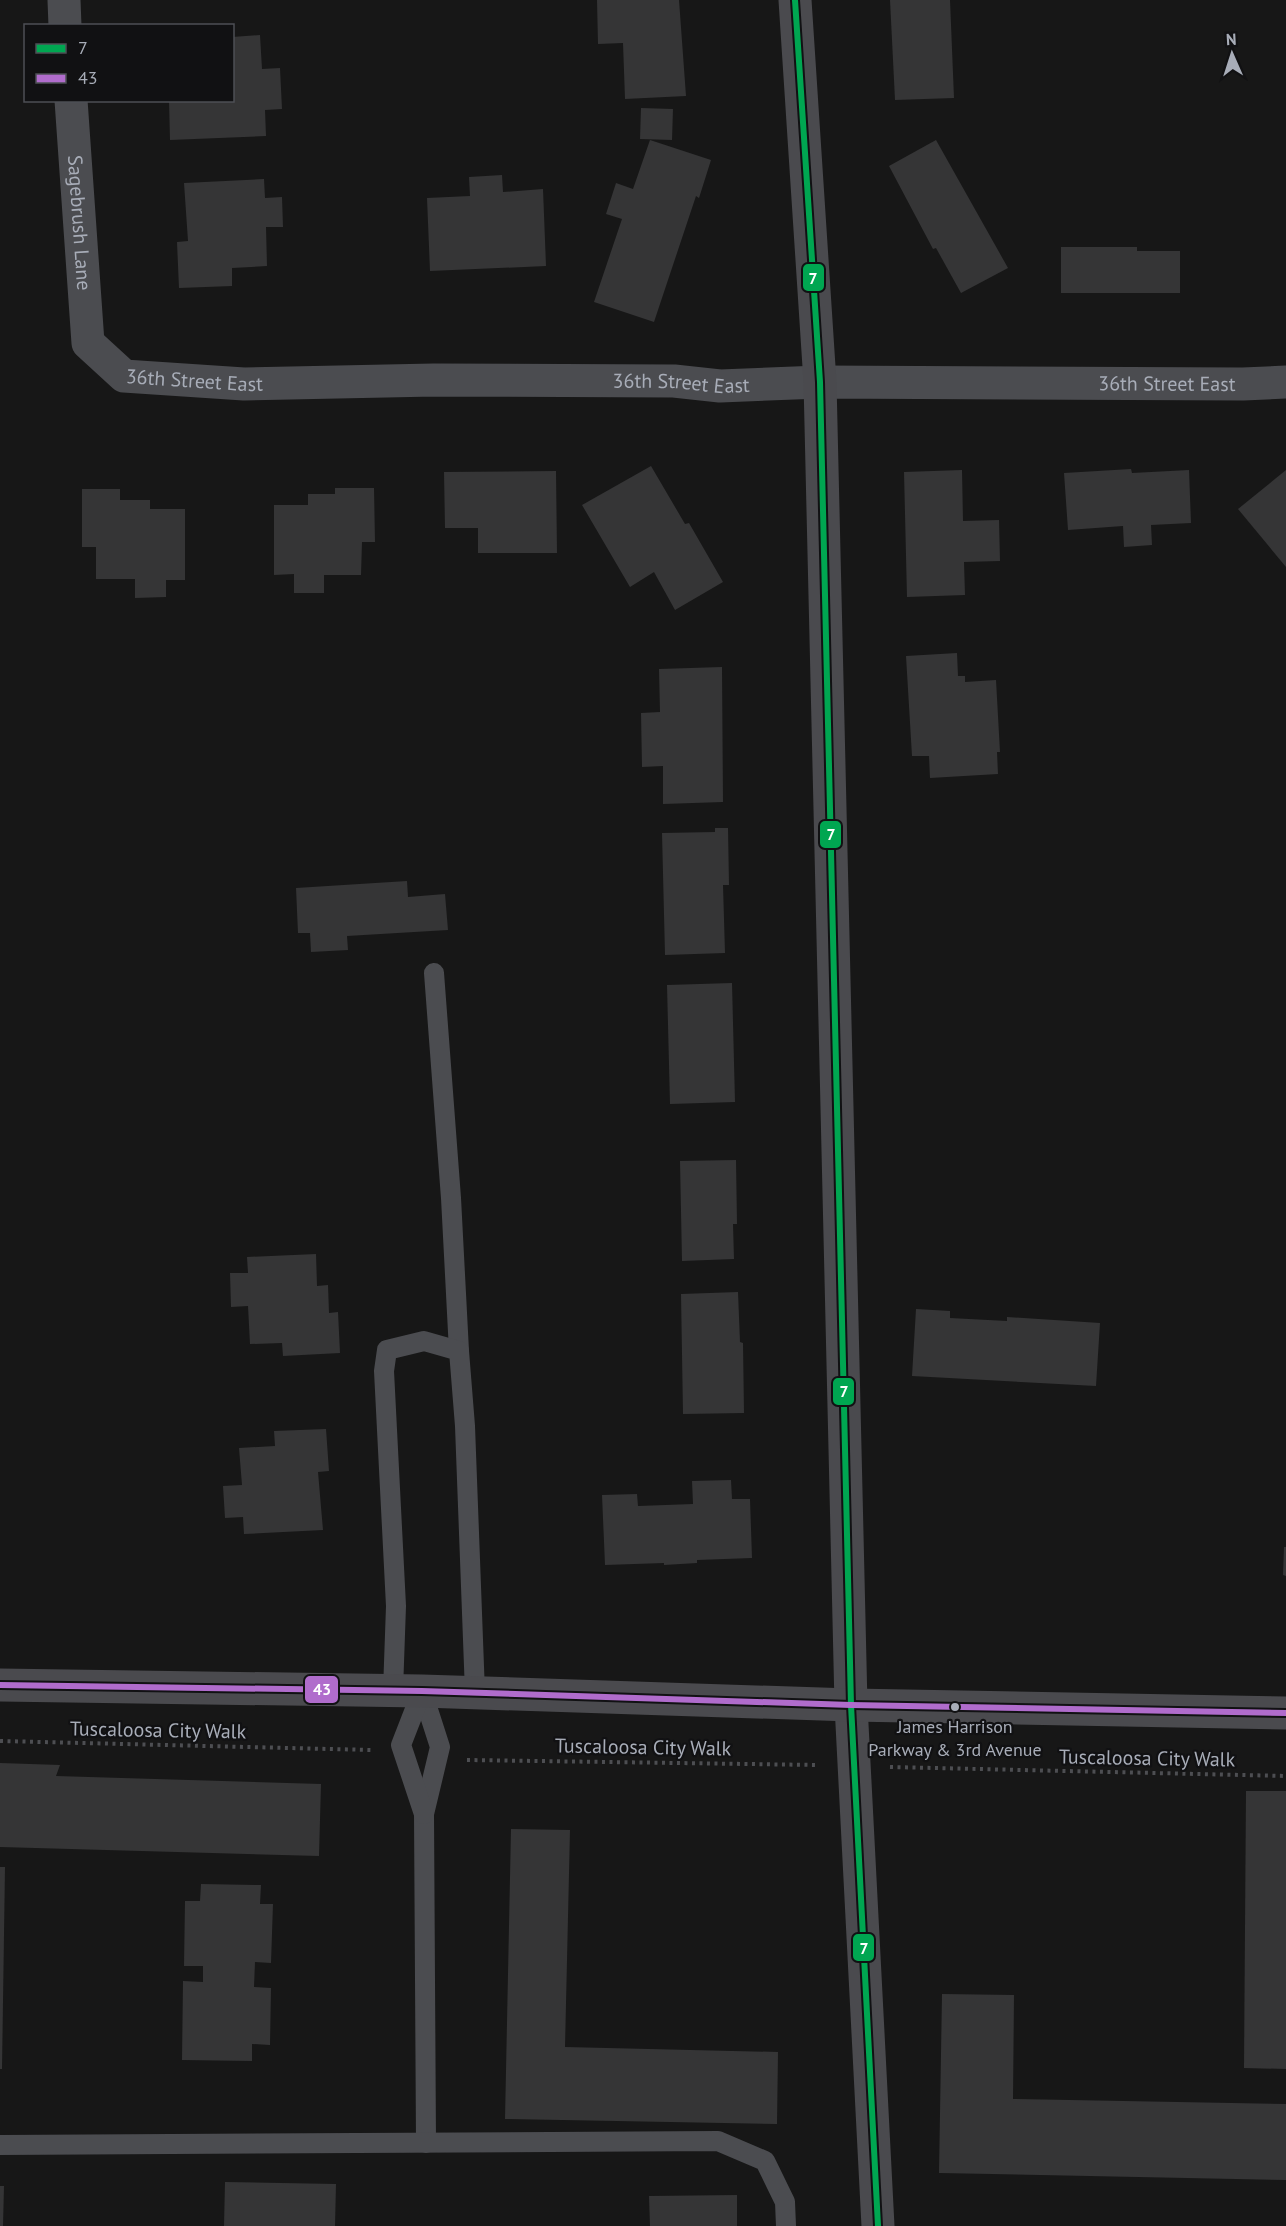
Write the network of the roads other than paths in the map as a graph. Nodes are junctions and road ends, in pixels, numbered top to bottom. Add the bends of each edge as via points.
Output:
1 (64, 0) edge
2 (795, 0) edge
3 (66, 24) edge
4 (71, 102) edge
5 (88, 344) joint
6 (820, 382) junction
7 (1286, 382) edge
8 (434, 973) dead end
9 (459, 1351) junction
10 (0, 1685) edge
11 (408, 1691) junction
12 (475, 1693) junction
13 (851, 1705) junction
14 (1286, 1713) edge
15 (424, 1814) junction
16 (426, 2143) junction
17 (0, 2145) edge
18 (786, 2226) edge
19 (878, 2226) edge

1 - 3 street
2 - 6 street
4 - 5 street, Sagebrush Lane
5 - 6 street, 36th Street East via 124,376 244,384 674,381 720,386
6 - 7 street, 36th Street East
6 - 13 street
8 - 9 lane
9 - 11 lane via 424,1341 387,1350 384,1371 396,1606
9 - 12 lane
10 - 11 street
11 - 12 street
11 - 15 lane via 401,1745
11 - 15 lane via 440,1747
12 - 13 street
13 - 14 street
13 - 19 street
15 - 16 lane
16 - 17 lane
16 - 18 lane via 718,2141 765,2161 785,2202

